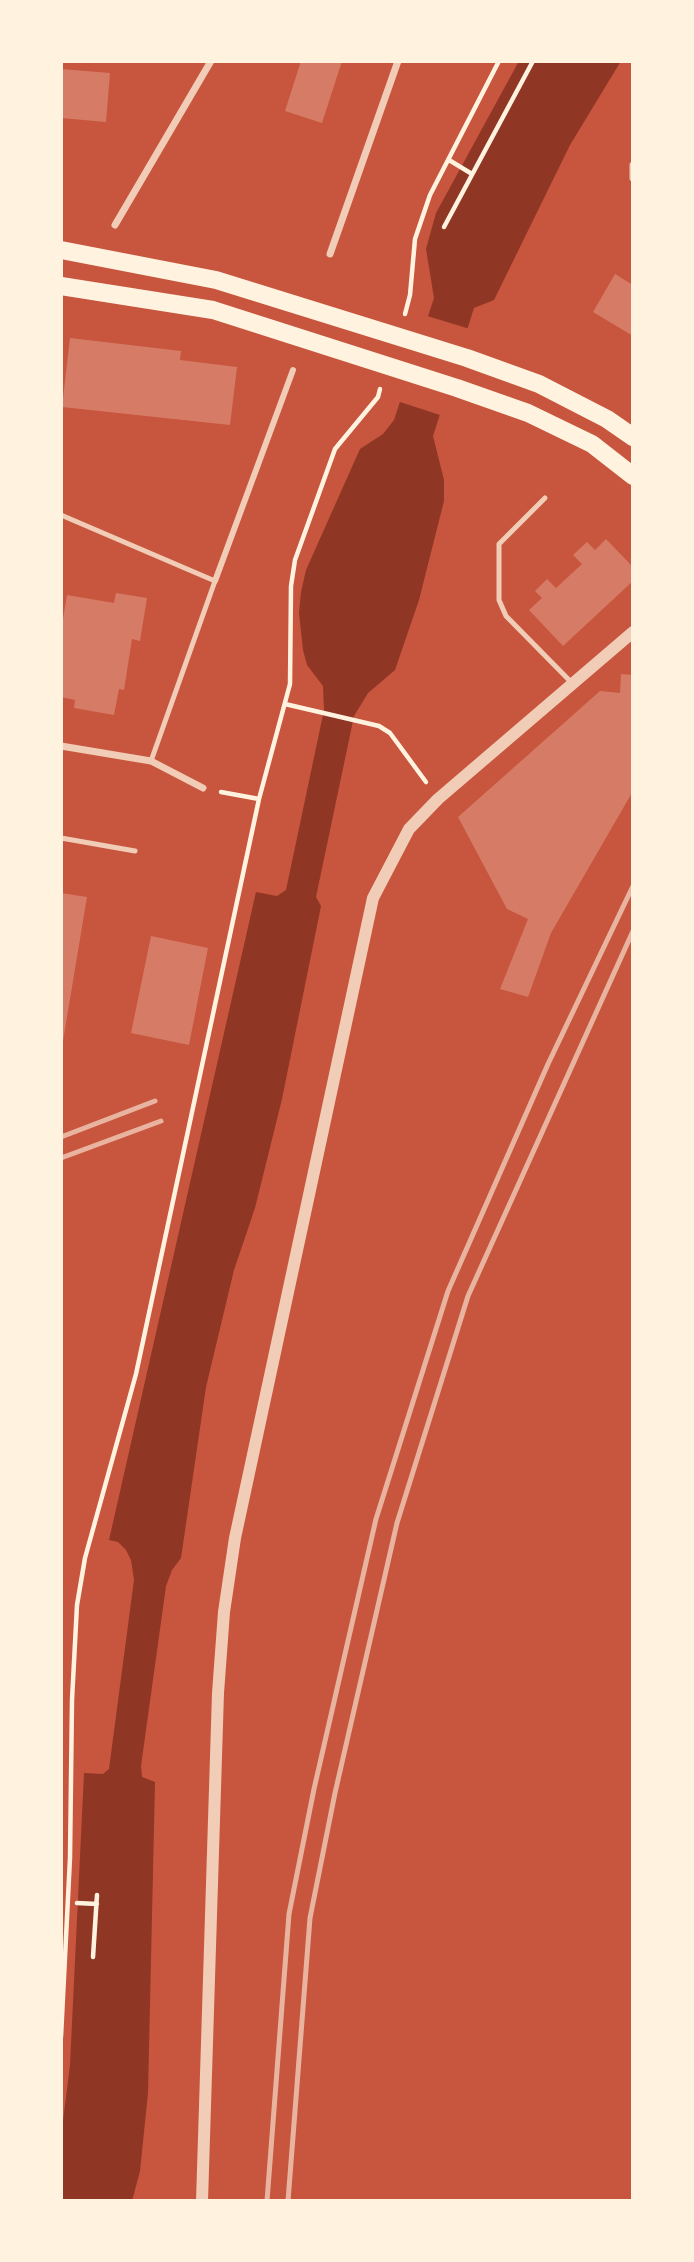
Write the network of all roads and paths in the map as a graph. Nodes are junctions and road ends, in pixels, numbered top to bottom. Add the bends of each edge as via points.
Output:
1 (211, 61) edge
2 (398, 61) edge
3 (499, 61) edge
4 (533, 61) edge
5 (449, 160) junction
6 (633, 165) edge
7 (472, 174) junction
8 (633, 178) edge
9 (115, 225) dead end
10 (444, 227) dead end
11 (61, 250) edge
12 (330, 254) dead end
13 (61, 286) edge
14 (404, 317) dead end
15 (293, 370) dead end
16 (382, 385) dead end
17 (633, 437) edge
18 (633, 476) edge
19 (545, 498) dead end
20 (61, 515) edge
21 (215, 582) junction
22 (633, 632) edge
23 (572, 683) junction
24 (285, 704) junction
25 (61, 746) edge
26 (151, 761) junction
27 (203, 788) joint
28 (259, 799) junction
29 (438, 799) junction
30 (61, 838) edge
31 (135, 851) dead end
32 (97, 1895) dead end
33 (77, 1903) dead end
34 (97, 1904) junction
35 (93, 1957) dead end
36 (61, 2037) edge
37 (202, 2201) edge

1 - 9 street
2 - 12 street
3 - 5 path
4 - 7 path
5 - 7 path
5 - 14 path via 430,195 415,239
6 - 8 street
7 - 10 path
11 - 17 main road via 216,280 467,358 539,384
13 - 18 main road via 214,310 457,388 528,413 592,444
15 - 21 street
16 - 24 path via 378,397 335,449 295,561 292,668
19 - 23 lane via 499,544 499,600 506,615
20 - 21 lane
21 - 26 lane
22 - 23 street
23 - 29 street
24 - 28 path
24 - 29 path via 379,726 390,733
25 - 26 street
26 - 27 street
27 - 28 path
28 - 36 path via 136,1374 85,1558 77,1605
29 - 37 street via 409,829 373,898 234,1538 218,1693
30 - 31 lane
32 - 34 path
33 - 34 path
34 - 35 path

